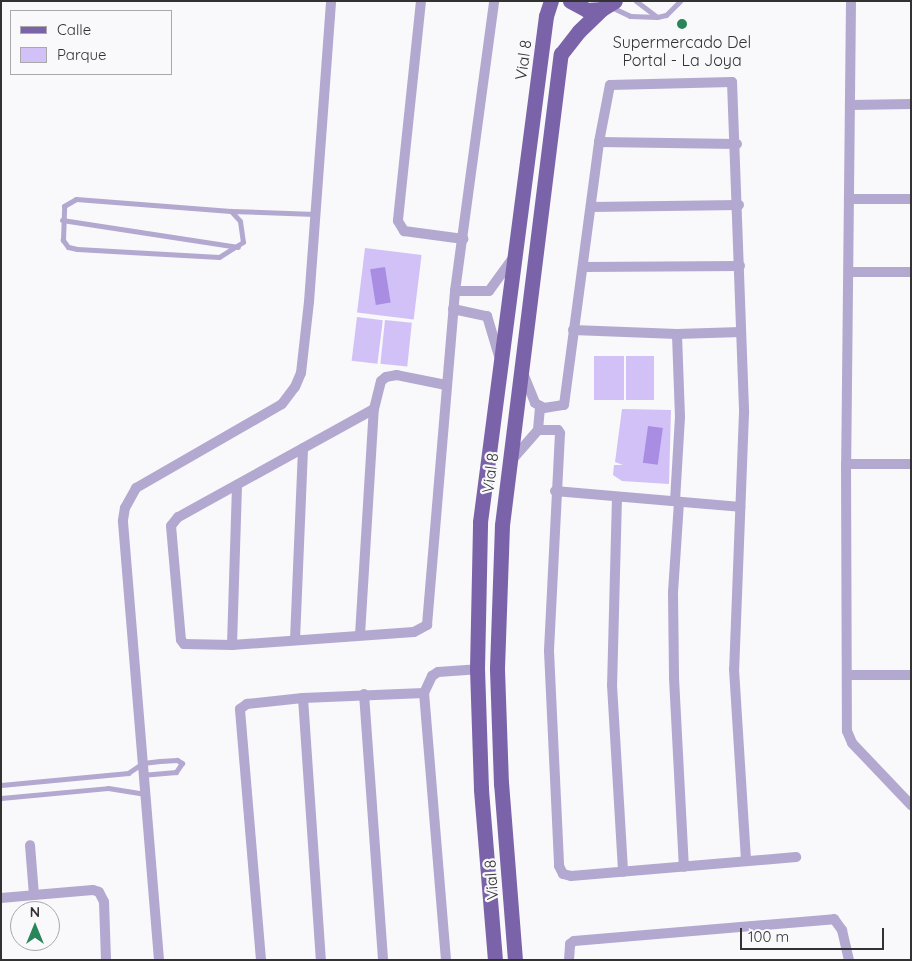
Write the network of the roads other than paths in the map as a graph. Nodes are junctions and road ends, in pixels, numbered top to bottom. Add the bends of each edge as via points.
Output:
1 (331, 1) edge
2 (421, 1) edge
3 (494, 1) edge
4 (551, 1) edge
5 (570, 1) edge
6 (636, 1) edge
7 (680, 1) edge
8 (852, 1) edge
9 (608, 5) edge
10 (657, 17) junction
11 (911, 104) edge
12 (850, 105) junction
13 (599, 142) junction
14 (737, 144) junction
15 (849, 199) junction
16 (911, 199) edge
17 (739, 204) junction
18 (591, 207) junction
19 (231, 211) junction
20 (315, 214) junction
21 (62, 220) junction
22 (462, 239) junction
23 (238, 247) junction
24 (514, 257) junction
25 (740, 266) junction
26 (583, 267) junction
27 (850, 272) junction
28 (911, 272) edge
29 (455, 291) junction
30 (481, 293) junction
31 (453, 309) junction
32 (480, 312) junction
33 (573, 330) junction
34 (741, 332) junction
35 (677, 334) junction
36 (500, 362) junction
37 (521, 366) junction
38 (446, 385) junction
39 (540, 406) junction
40 (374, 409) junction
41 (538, 430) junction
42 (303, 448) junction
43 (509, 464) junction
44 (846, 464) junction
45 (911, 464) edge
46 (237, 485) junction
47 (556, 491) junction
48 (617, 497) junction
49 (677, 501) junction
50 (740, 507) junction
51 (360, 635) junction
52 (294, 640) junction
53 (232, 645) junction
54 (477, 669) junction
55 (847, 675) junction
56 (911, 675) edge
57 (424, 693) junction
58 (364, 694) junction
59 (303, 698) junction
60 (143, 764) junction
61 (107, 775) junction
62 (144, 775) junction
63 (30, 782) junction
64 (1, 785) edge
65 (108, 788) junction
66 (146, 794) junction
67 (32, 795) junction
68 (1, 798) edge
69 (911, 805) edge
70 (30, 845) dead end
71 (796, 857) dead end
72 (746, 862) junction
73 (684, 867) junction
74 (623, 872) junction
75 (34, 895) junction
76 (1, 898) edge
77 (106, 960) edge
78 (159, 960) edge
79 (261, 960) edge
80 (321, 960) edge
81 (383, 960) edge
82 (446, 960) edge
83 (495, 960) edge
84 (515, 960) edge
85 (569, 960) edge
86 (849, 960) edge

1 - 20 street
2 - 22 street via 398,221 404,231
3 - 22 street
4 - 24 main road, Vial 8 via 546,16
5 - 9 main road via 587,10
6 - 10 lane
7 - 10 lane via 666,15
8 - 12 street
9 - 10 lane via 630,16
9 - 37 main road, Vial 8 via 561,54
11 - 12 street
12 - 15 street
13 - 14 street
13 - 14 street via 608,87 612,83 730,81 733,83
13 - 18 street
14 - 17 street
15 - 16 street
15 - 27 street
17 - 18 street
17 - 25 street
18 - 26 street
19 - 20 lane
19 - 21 lane via 76,199 64,206
19 - 23 lane via 240,221 244,233
20 - 60 street via 304,355 296,387 282,404 136,488 125,508
21 - 23 lane
21 - 23 lane via 62,240 68,247 77,249 219,257
22 - 29 street
24 - 30 street via 494,287
24 - 36 main road, Vial 8
25 - 26 street
25 - 34 street
26 - 33 street
27 - 28 street
27 - 44 street
29 - 30 street
29 - 31 street
30 - 32 street
31 - 32 street
31 - 38 street
32 - 36 street via 490,321
33 - 35 street
33 - 39 street via 564,405 553,409
34 - 35 street
34 - 50 street via 744,413
35 - 49 street via 680,417
36 - 54 main road, Vial 8 via 480,522
37 - 39 street via 532,398
37 - 43 main road, Vial 8
38 - 40 street via 397,375 386,377 381,381
38 - 51 street via 427,625 414,632
39 - 41 street
40 - 42 street
40 - 51 street
41 - 43 street
41 - 47 street via 558,430 560,433
42 - 46 street
42 - 52 street
43 - 84 main road, Vial 8 via 502,525 497,668
44 - 45 street
44 - 55 street
46 - 53 street
46 - 53 street via 178,517 171,526 180,640 192,646
47 - 48 street
47 - 74 street via 549,650 559,866 563,874 571,876
48 - 49 street
48 - 74 street via 612,685
49 - 50 street
49 - 73 street via 674,669
50 - 72 street via 734,669
51 - 52 street
52 - 53 street
54 - 57 street via 438,672 432,676
54 - 83 main road, Vial 8 via 481,789
55 - 56 street
55 - 69 street via 849,738
57 - 58 street
57 - 82 street
58 - 59 street
58 - 81 street
59 - 79 street via 247,704 240,708
59 - 80 street
60 - 61 lane via 128,773
60 - 62 street
60 - 62 lane via 177,760 182,764 176,772
61 - 63 lane
61 - 65 lane
62 - 66 street
63 - 64 lane
63 - 67 lane
65 - 66 lane
65 - 67 lane
66 - 78 street
67 - 68 lane
70 - 75 street
71 - 72 street
72 - 73 street
73 - 74 street
75 - 76 street
75 - 77 street via 99,892 104,902
85 - 86 street via 570,944 574,942 834,920 839,923

